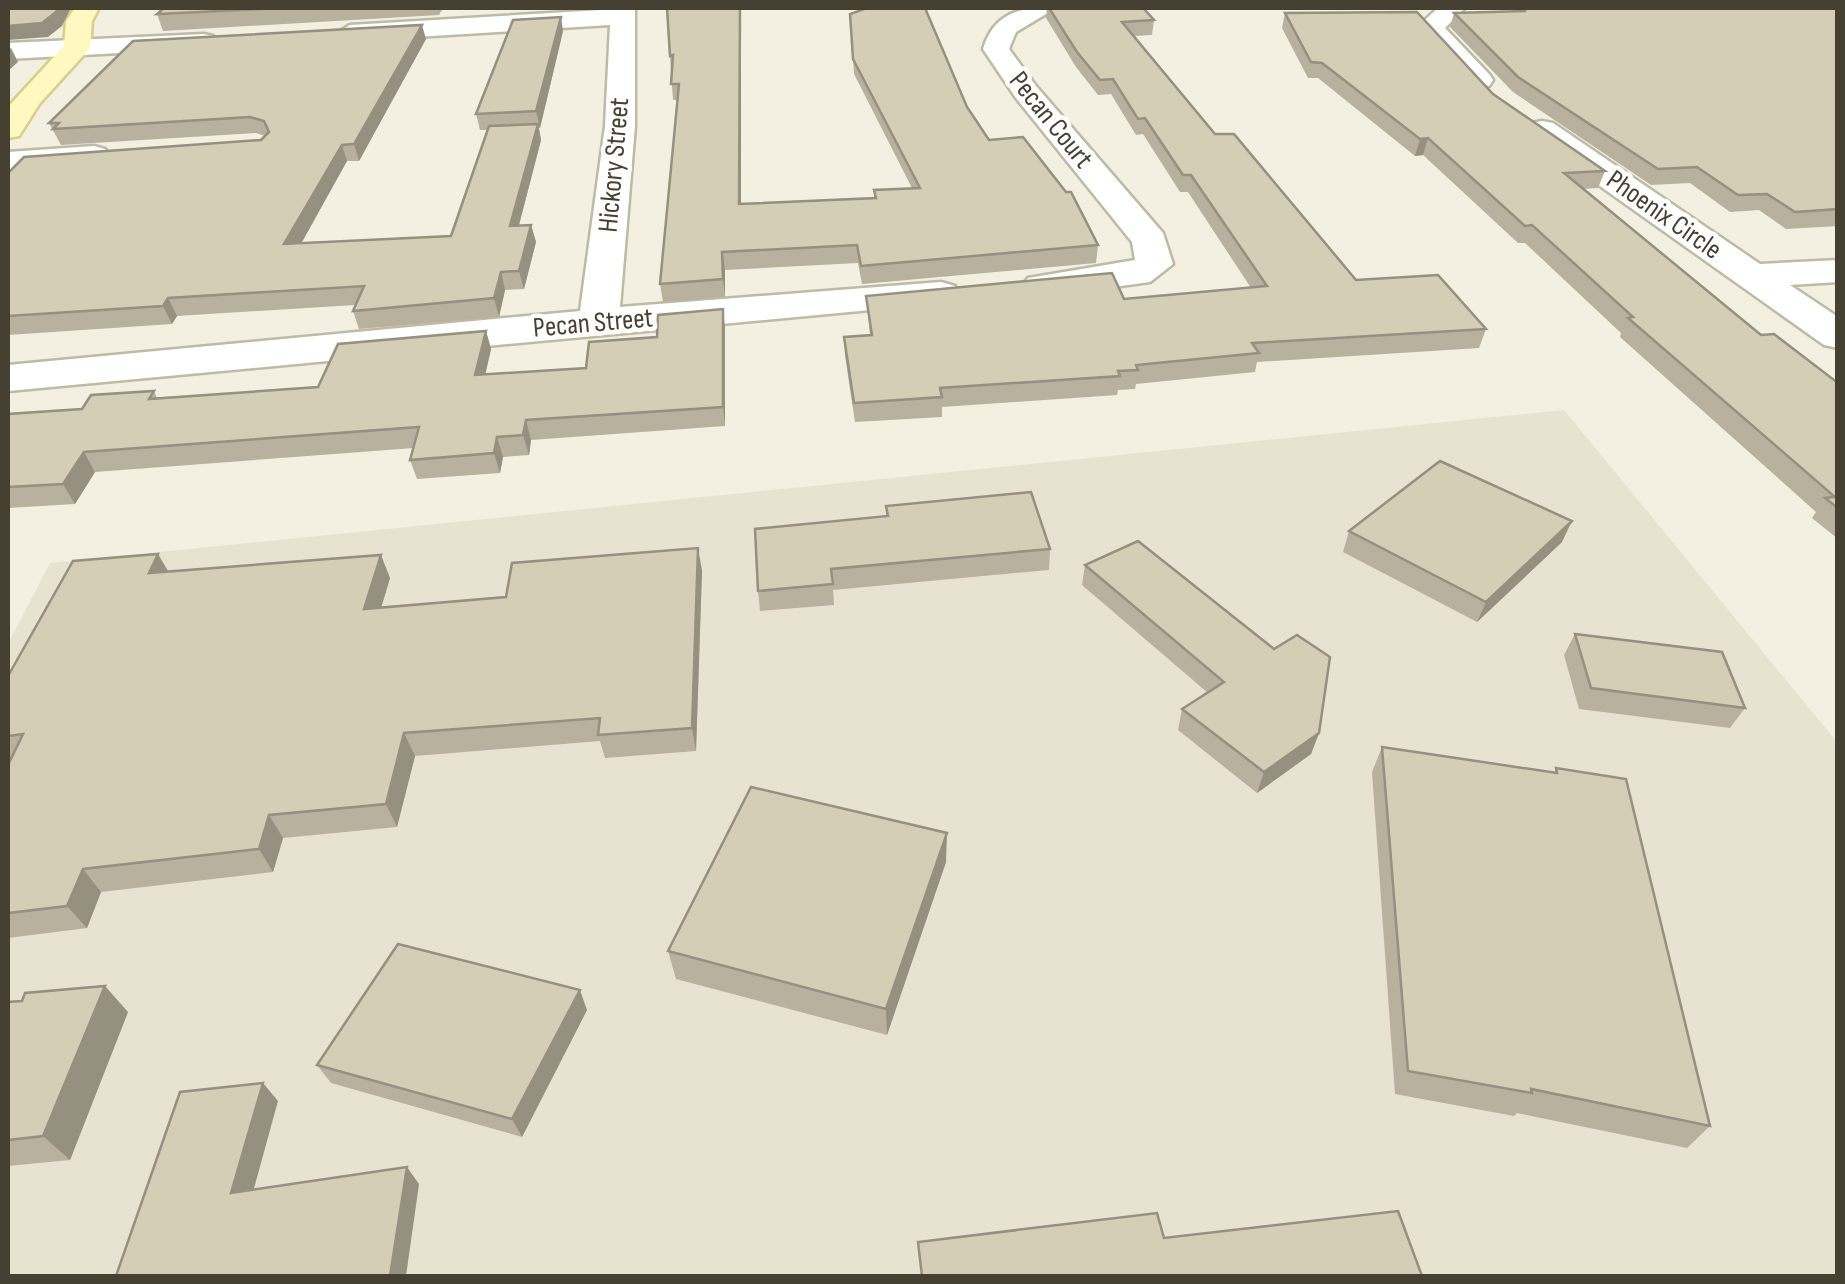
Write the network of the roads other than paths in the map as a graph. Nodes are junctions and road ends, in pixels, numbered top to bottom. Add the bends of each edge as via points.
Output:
1 (87, 8) edge
2 (1044, 8) edge
3 (1453, 8) edge
4 (624, 12) edge
5 (319, 35) edge
6 (222, 40) edge
7 (76, 48) junction
8 (8, 52) edge
9 (8, 129) edge
10 (122, 154) edge
11 (8, 162) edge
12 (1150, 242) joint
13 (1838, 270) edge
14 (1752, 276) junction
15 (598, 322) junction
16 (1838, 336) edge
17 (8, 378) edge

1 - 7 street
2 - 12 street, Pecan Court via 999,34 996,50
3 - 14 street, Phoenix Circle via 1430,27 1509,107
4 - 5 street
4 - 15 street, Hickory Street via 620,126
6 - 7 street
7 - 8 street
7 - 9 street
10 - 11 street
12 - 15 street, Pecan Street via 1154,264 1137,274
13 - 14 street
14 - 16 street, Phoenix Circle
15 - 17 street, Pecan Street

